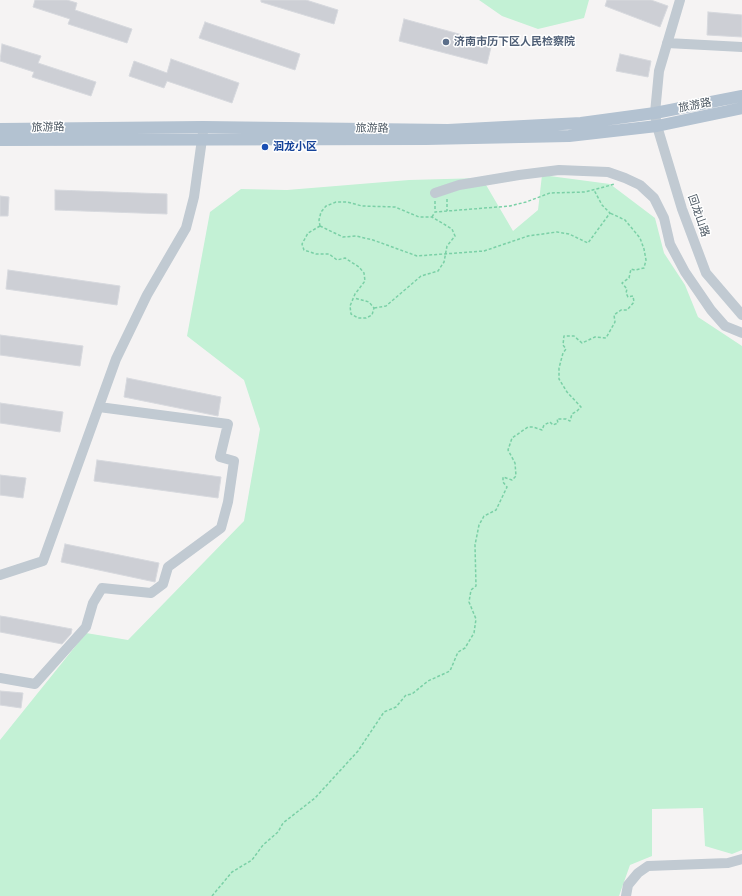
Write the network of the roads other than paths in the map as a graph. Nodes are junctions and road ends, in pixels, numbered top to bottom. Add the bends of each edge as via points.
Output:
1 (680, 0) edge
2 (667, 43) junction
3 (742, 47) edge
4 (742, 96) edge
5 (742, 108) edge
6 (656, 119) junction
7 (203, 126) junction
8 (0, 129) edge
9 (202, 139) junction
10 (0, 140) edge
11 (435, 193) dead end
12 (742, 316) edge
13 (742, 333) edge
14 (99, 407) junction
15 (0, 575) edge
16 (0, 678) edge
17 (742, 858) edge
18 (626, 896) edge

1 - 2 street
2 - 3 street
2 - 6 street via 659,71
4 - 6 main road, 旅游路
5 - 6 main road, 旅游路
6 - 7 main road, 旅游路 via 448,130
6 - 9 main road, 旅游路 via 569,136
6 - 12 street, 回龙山路 via 682,209 706,273
7 - 8 main road, 旅游路
7 - 9 street
9 - 10 main road, 旅游路
9 - 14 street via 194,197 186,228 146,295 116,358
11 - 13 street via 459,185 559,170 608,172 625,178 640,185 654,198 664,218 670,244 685,272 725,326
14 - 15 street via 43,561
14 - 16 street via 228,424 220,457 234,461 221,528 168,567 163,584 151,593 102,588 93,603 86,628 35,684
17 - 18 street via 728,863 648,866 628,885

